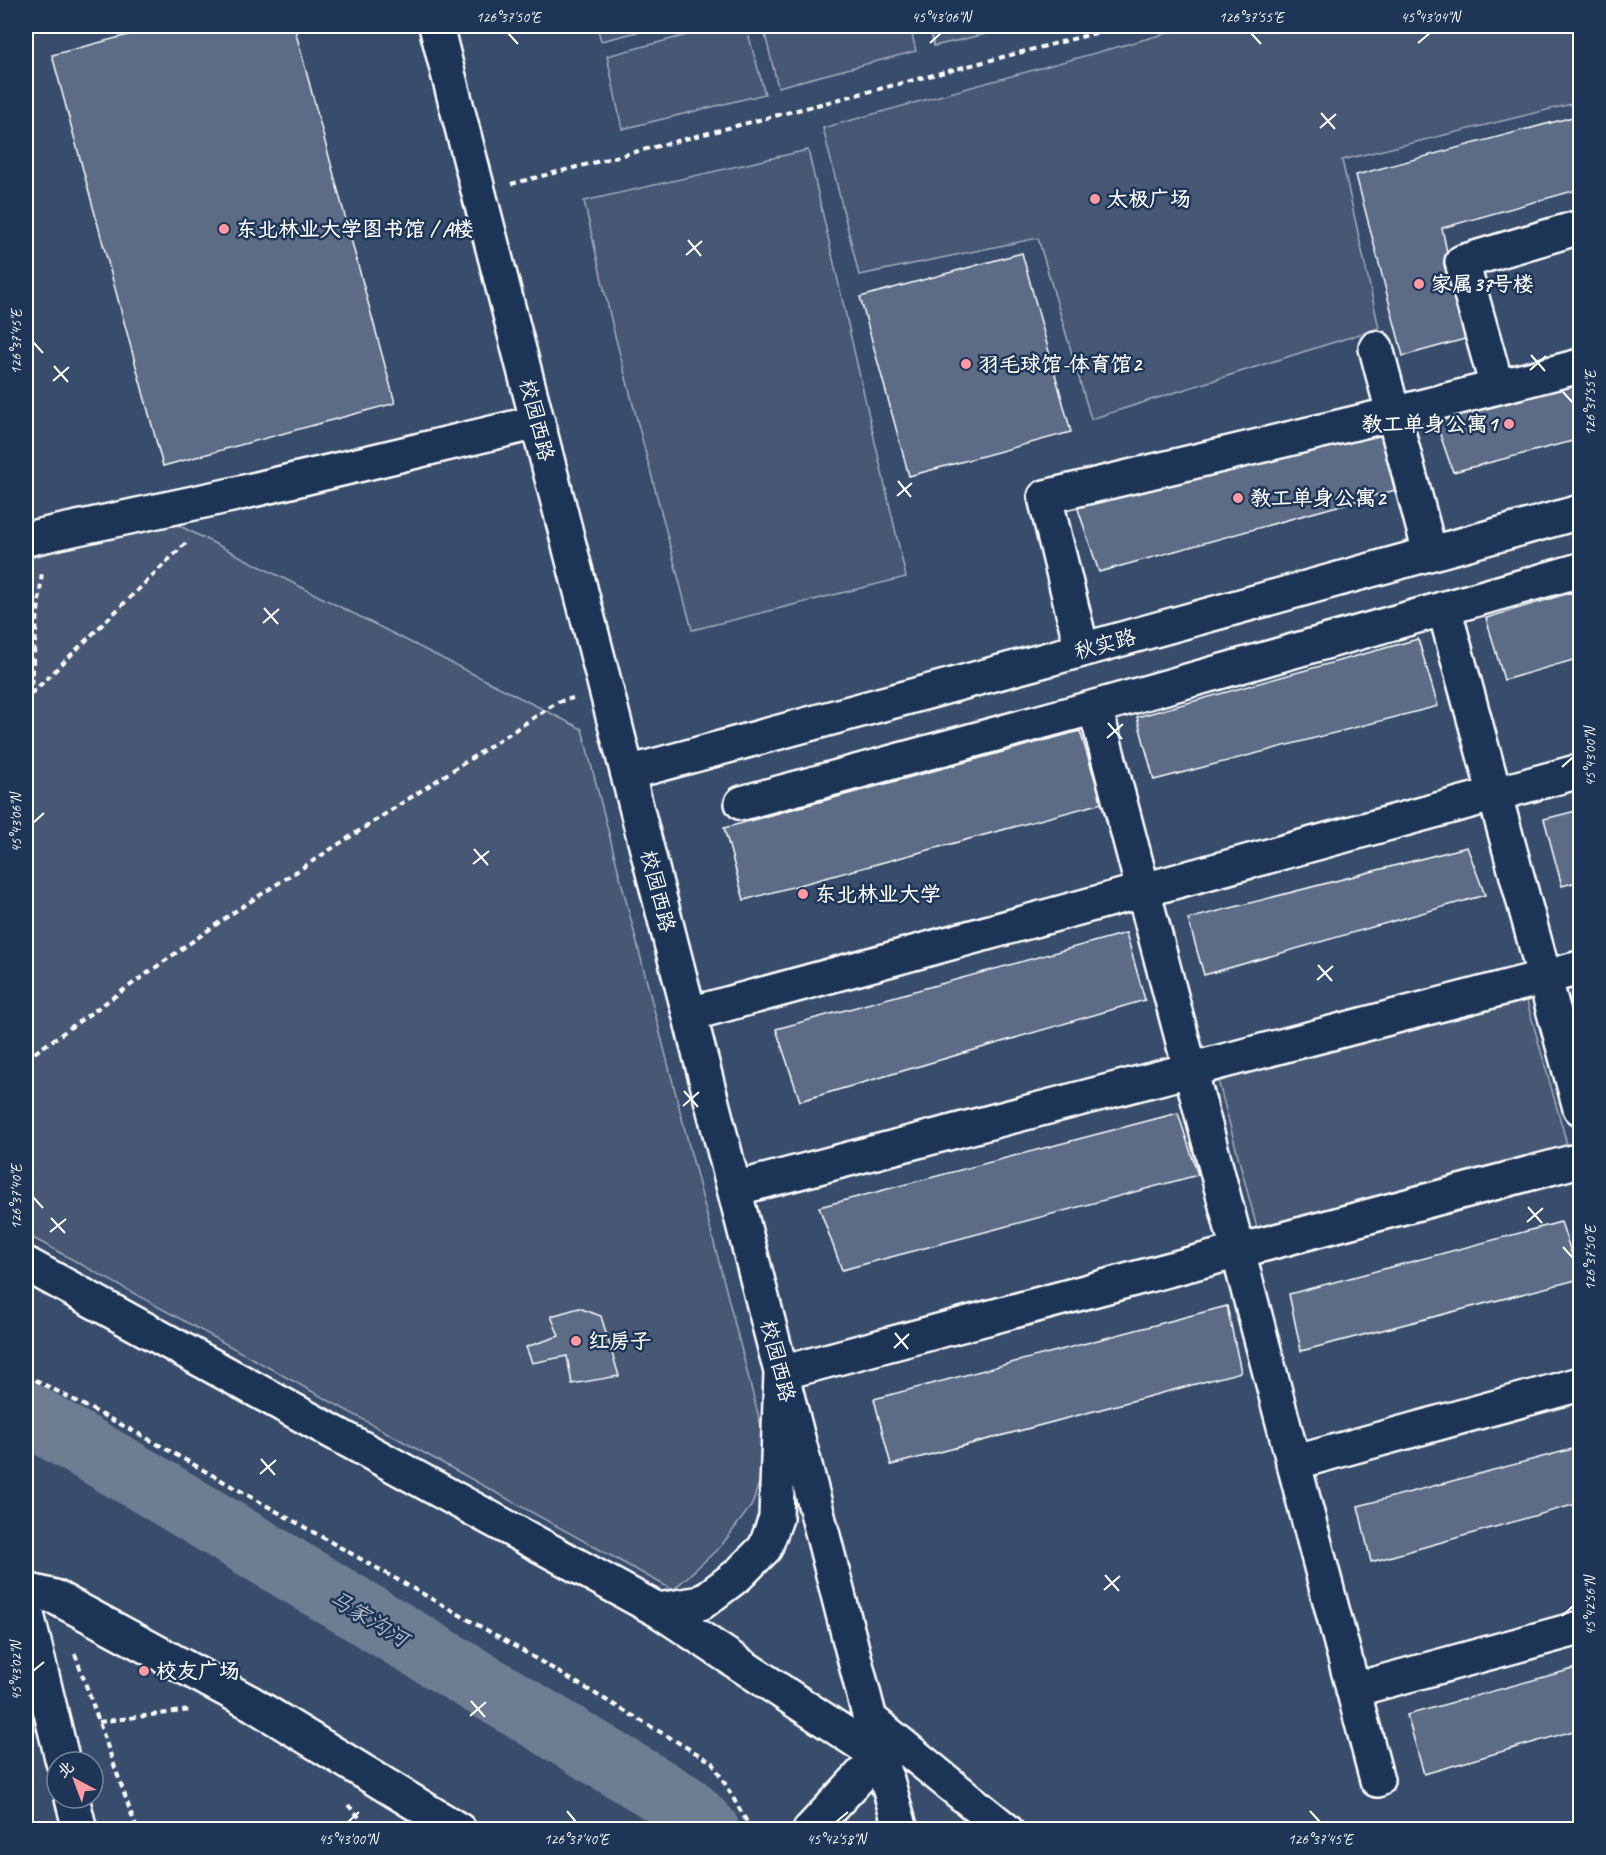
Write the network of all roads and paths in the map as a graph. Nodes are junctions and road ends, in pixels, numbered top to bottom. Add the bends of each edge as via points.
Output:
1 (436, 26) edge
2 (1123, 26) edge
3 (479, 192) junction
4 (1581, 227) edge
5 (1376, 348) dead end
6 (1581, 366) edge
7 (1497, 387) junction
8 (1393, 414) junction
9 (538, 422) junction
10 (1581, 512) edge
11 (193, 536) dead end
12 (35, 537) edge
13 (1430, 553) junction
14 (1581, 570) edge
15 (1444, 608) junction
16 (1082, 650) junction
17 (606, 689) junction
18 (31, 694) junction
19 (1095, 707) junction
20 (26, 737) edge
21 (1581, 771) edge
22 (628, 773) junction
23 (1495, 794) junction
24 (742, 802) dead end
25 (1143, 891) junction
26 (1581, 968) edge
27 (1545, 977) junction
28 (690, 1014) junction
29 (26, 1059) edge
30 (1190, 1070) junction
31 (1581, 1108) edge
32 (1581, 1160) edge
33 (734, 1189) junction
34 (1238, 1251) junction
35 (26, 1264) edge
36 (782, 1373) junction
37 (26, 1375) edge
38 (1581, 1384) edge
39 (1293, 1463) junction
40 (26, 1590) edge
41 (26, 1610) edge
42 (658, 1610) junction
43 (1581, 1628) edge
44 (73, 1649) dead end
45 (1353, 1690) junction
46 (192, 1710) dead end
47 (870, 1719) junction
48 (99, 1722) junction
49 (60, 1750) edge
50 (879, 1756) junction
51 (1377, 1780) dead end
52 (75, 1810) edge
53 (80, 1830) edge
54 (137, 1830) edge
55 (459, 1830) edge
56 (756, 1830) edge
57 (810, 1830) edge
58 (901, 1830) edge
59 (1006, 1830) edge

1 - 3 street, 校园西路
2 - 3 path
3 - 9 street, 校园西路
4 - 7 street via 1462,262
5 - 8 street
6 - 7 street
7 - 8 street
8 - 13 street
8 - 16 street via 1046,497
9 - 12 street
9 - 17 street, 校园西路
10 - 13 street, 秋实路
11 - 18 path
12 - 18 path
13 - 16 street, 秋实路
14 - 15 street
15 - 19 street
15 - 23 street
16 - 22 street, 秋实路
17 - 22 street, 校园西路
17 - 29 path via 558,702 234,912
18 - 20 path
19 - 24 street
19 - 25 street
21 - 23 street
22 - 28 street, 校园西路
23 - 25 street
23 - 27 street
25 - 28 street
25 - 30 street
26 - 27 street
27 - 30 street
27 - 31 street
28 - 33 street, 校园西路
30 - 33 street
30 - 34 street
32 - 34 street
33 - 36 street, 校园西路
34 - 36 street
34 - 39 street
35 - 42 street
36 - 42 street via 776,1518 765,1548 701,1604
36 - 47 street, 校园西路
37 - 56 path via 143,1436 499,1636 713,1762 747,1822
38 - 39 street
39 - 45 street
40 - 55 street via 55,1597 251,1703
41 - 49 street
42 - 50 street
43 - 45 street
44 - 48 path
45 - 51 street
46 - 48 path
47 - 50 street, 校园西路
47 - 59 street
48 - 54 path
50 - 57 street
50 - 58 street, 校园西路
52 - 53 street

